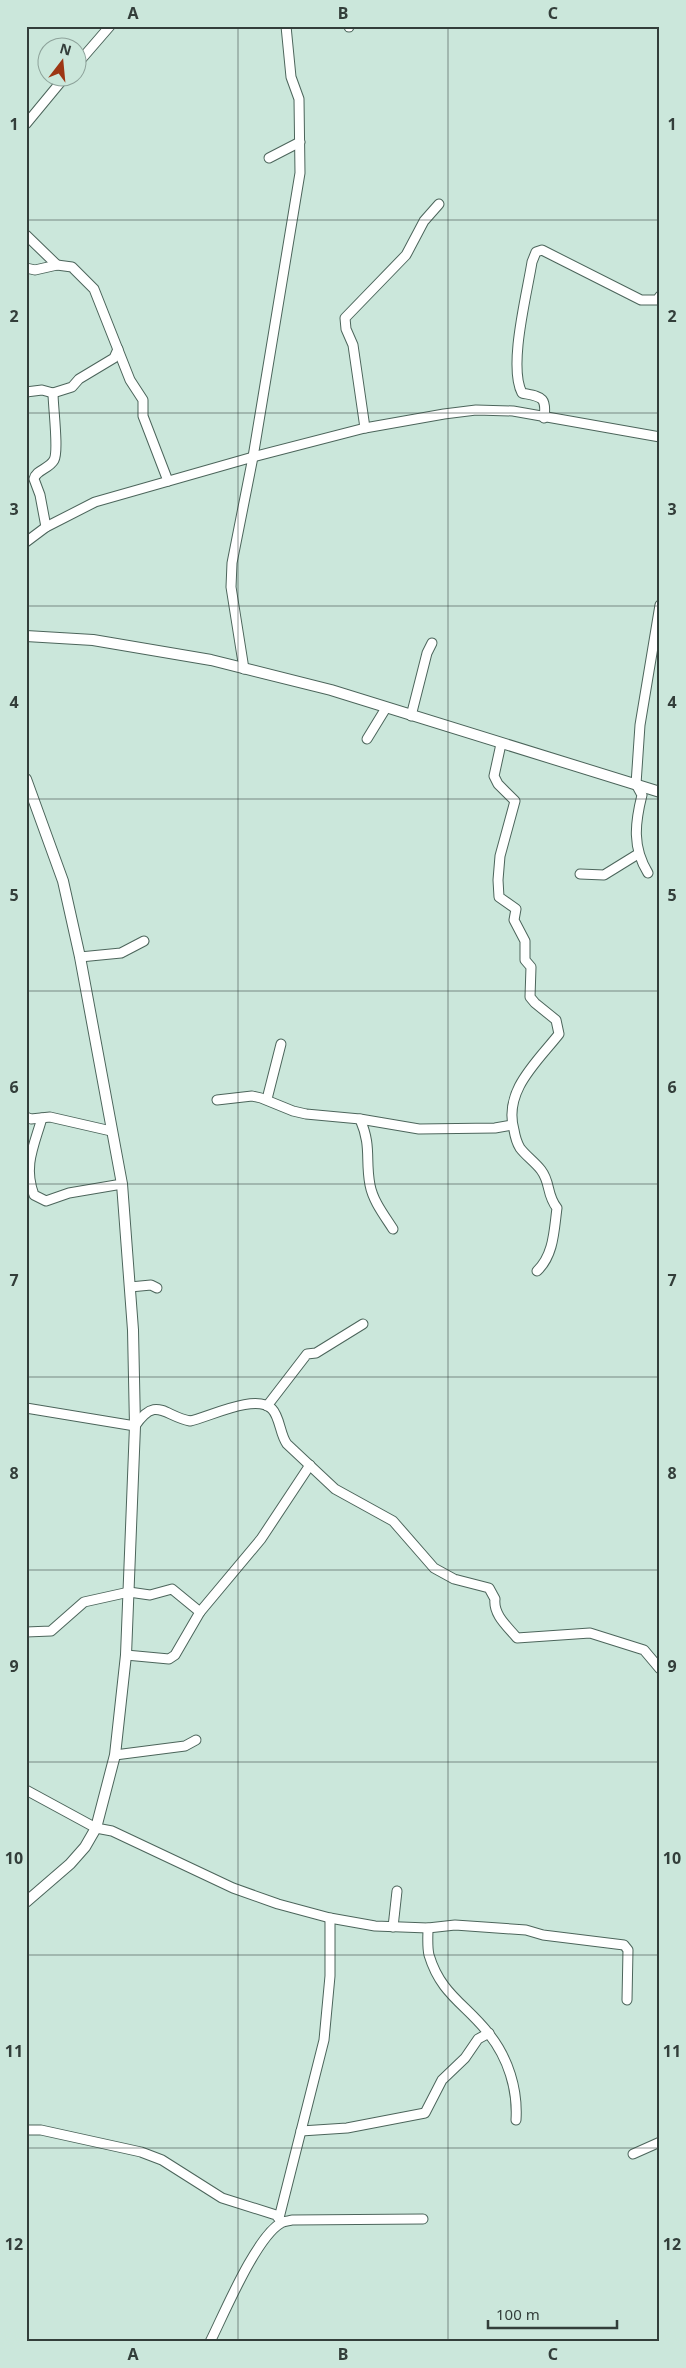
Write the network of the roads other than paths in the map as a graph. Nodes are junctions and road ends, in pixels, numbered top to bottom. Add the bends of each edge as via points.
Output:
1 (110, 26) edge
2 (286, 26) edge
3 (88, 51) edge
4 (56, 88) edge
5 (26, 124) edge
6 (300, 142) junction
7 (269, 158) dead end
8 (439, 204) dead end
9 (26, 235) edge
10 (57, 265) junction
11 (26, 268) edge
12 (660, 296) edge
13 (118, 349) junction
14 (26, 392) edge
15 (53, 393) junction
16 (544, 418) junction
17 (365, 428) junction
18 (660, 437) edge
19 (253, 456) junction
20 (168, 481) junction
21 (46, 527) junction
22 (26, 542) edge
23 (660, 605) edge
24 (26, 636) edge
25 (432, 643) dead end
26 (244, 668) junction
27 (386, 708) junction
28 (411, 716) junction
29 (367, 738) dead end
30 (500, 744) junction
31 (26, 779) edge
32 (636, 784) junction
33 (660, 792) edge
34 (638, 854) junction
35 (648, 873) dead end
36 (580, 874) dead end
37 (144, 941) dead end
38 (80, 957) junction
39 (281, 1044) dead end
40 (267, 1099) junction
41 (218, 1100) dead end
42 (26, 1118) edge
43 (42, 1118) junction
44 (360, 1120) junction
45 (512, 1125) junction
46 (111, 1131) junction
47 (122, 1184) junction
48 (393, 1230) dead end
49 (537, 1271) dead end
50 (130, 1287) junction
51 (157, 1288) dead end
52 (363, 1324) dead end
53 (267, 1406) junction
54 (26, 1408) edge
55 (135, 1426) junction
56 (310, 1465) junction
57 (129, 1592) junction
58 (200, 1612) junction
59 (26, 1632) edge
60 (126, 1655) junction
61 (660, 1669) edge
62 (196, 1740) dead end
63 (115, 1755) junction
64 (26, 1790) edge
65 (96, 1828) junction
66 (397, 1891) dead end
67 (26, 1902) edge
68 (330, 1918) junction
69 (393, 1927) junction
70 (428, 1928) junction
71 (627, 2000) dead end
72 (489, 2034) junction
73 (516, 2120) dead end
74 (26, 2130) edge
75 (301, 2131) junction
76 (660, 2142) edge
77 (633, 2154) dead end
78 (424, 2219) dead end
79 (280, 2220) junction
80 (210, 2342) edge

1 - 3 street
2 - 6 street via 291,77 299,100
4 - 5 street
6 - 7 street
6 - 19 street via 300,174
8 - 17 street via 424,221 406,255 345,318 353,345
9 - 10 street
10 - 11 street via 36,270
10 - 13 street via 72,267 94,289
12 - 16 street via 657,300 640,300 542,250 536,252 516,364 517,384 522,393 544,401
13 - 15 street via 114,358 79,379 72,387
13 - 20 street via 130,380 143,400 143,416
14 - 15 street via 42,390
15 - 21 street via 57,450 54,460 34,479
16 - 17 street via 513,411 476,410
16 - 18 street
17 - 19 street
19 - 20 street
19 - 26 street via 234,550 231,587
20 - 21 street via 95,502
21 - 22 street
23 - 32 street via 640,726
24 - 26 street via 93,640
25 - 28 street
26 - 27 street
27 - 28 street
27 - 29 street
28 - 30 street
30 - 32 street
30 - 45 street via 494,776 515,801 499,864 499,896 516,909 514,920 525,942 525,960 531,967 530,996 556,1020 559,1030 514,1094
31 - 38 street via 63,881
32 - 33 street
32 - 34 street via 642,795 636,827
34 - 35 street
34 - 36 street via 604,875
37 - 38 street via 121,953
38 - 46 street
39 - 40 street
40 - 41 street via 252,1096
40 - 44 street via 293,1112
42 - 43 street
43 - 46 street
43 - 47 street via 28,1168 34,1195 46,1201 69,1193
44 - 45 street via 420,1129
44 - 48 street via 369,1147 372,1194
45 - 49 street via 520,1147 547,1180 550,1198 558,1208 550,1254
46 - 47 street
47 - 50 street
50 - 51 street via 151,1285
50 - 55 street
52 - 53 street via 316,1353 307,1354
53 - 55 street via 252,1404 190,1421 153,1409 146,1412
53 - 56 street via 274,1410 284,1441
54 - 55 street
55 - 57 street
56 - 58 street via 261,1540
56 - 61 street via 335,1489 393,1521 434,1568 461,1581 489,1588 498,1615 517,1638 590,1633 644,1650
57 - 58 street via 150,1595 172,1589
57 - 59 street via 84,1602 51,1631
57 - 60 street
58 - 60 street via 175,1655 169,1659
60 - 63 street
62 - 63 street via 185,1746
63 - 65 street
64 - 65 street
65 - 67 street via 70,1864
65 - 68 street via 112,1831 233,1888
66 - 69 street
68 - 69 street
68 - 75 street via 324,2040
69 - 70 street
70 - 71 street via 455,1925 526,1930 624,1945 628,1950
70 - 72 street via 429,1954 441,1981 455,2001
72 - 73 street via 513,2081
72 - 75 street via 478,2039 465,2058 442,2080 425,2114 347,2128
74 - 79 street via 41,2130 141,2152 162,2160 222,2198 276,2215
75 - 79 street
76 - 77 street
78 - 79 street
79 - 80 street via 247,2267

